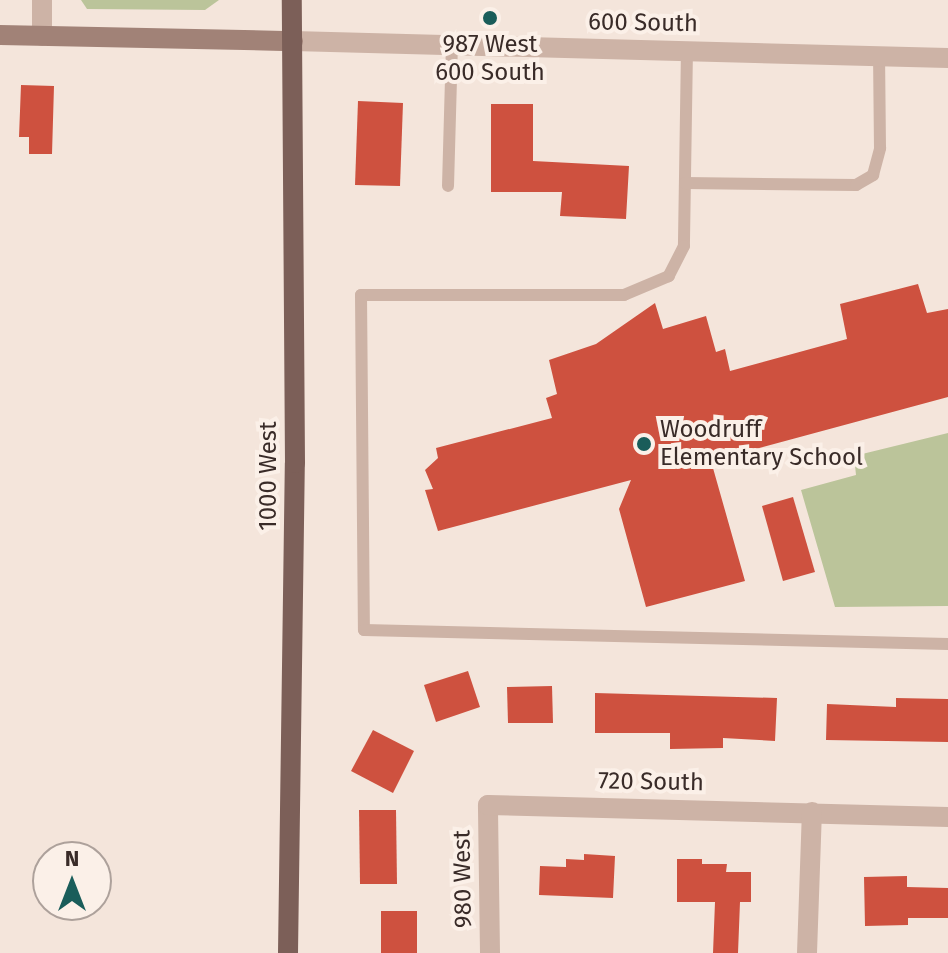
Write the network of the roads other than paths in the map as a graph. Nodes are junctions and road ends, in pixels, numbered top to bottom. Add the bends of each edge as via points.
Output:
1 (42, 0) edge
2 (292, 0) edge
3 (0, 35) edge
4 (42, 36) junction
5 (293, 41) junction
6 (452, 45) junction
7 (687, 49) junction
8 (879, 56) junction
9 (948, 58) edge
10 (685, 183) junction
11 (448, 186) dead end
12 (948, 644) edge
13 (488, 805) joint
14 (812, 812) junction
15 (948, 817) edge
16 (288, 953) edge
17 (490, 953) edge
18 (807, 953) edge

1 - 4 street
2 - 5 main road, 1000 West
3 - 4 main road, 600 South
4 - 5 main road, 600 South
5 - 6 street, 600 South
5 - 16 main road, 1000 West via 295,463
6 - 7 street, 600 South
6 - 11 lane
7 - 8 street, 600 South
7 - 10 lane
8 - 9 street, 600 South
8 - 10 lane via 880,148 873,175 856,185
10 - 12 lane via 684,246 669,276 624,295 361,295 364,630
13 - 14 street, 720 South
13 - 17 street, 980 West
14 - 15 street, 720 South
14 - 18 street

